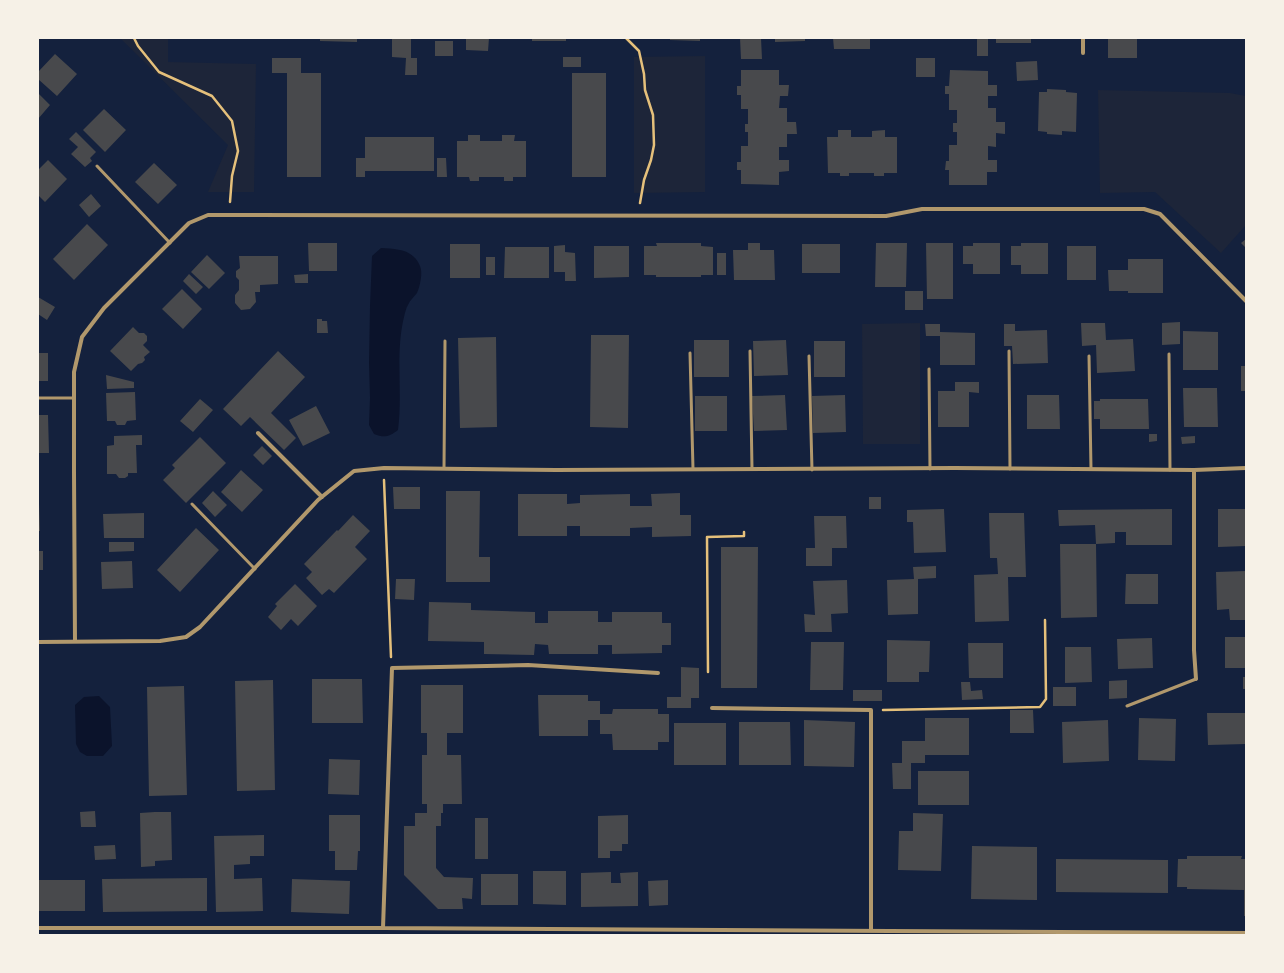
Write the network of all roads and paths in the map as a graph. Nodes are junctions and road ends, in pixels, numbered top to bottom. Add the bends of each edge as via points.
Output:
1 (134, 38) edge
2 (626, 38) edge
3 (1083, 38) edge
4 (1083, 53) dead end
5 (96, 166) dead end
6 (228, 215) junction
7 (638, 216) junction
8 (170, 243) junction
9 (1246, 300) edge
10 (445, 341) dead end
11 (750, 351) dead end
12 (1009, 351) dead end
13 (690, 353) dead end
14 (1169, 354) dead end
15 (809, 356) dead end
16 (1089, 356) dead end
17 (929, 369) dead end
18 (38, 398) edge
19 (74, 398) junction
20 (258, 434) dead end
21 (384, 468) junction
22 (444, 468) junction
23 (1246, 468) edge
24 (930, 469) junction
25 (1010, 469) junction
26 (1091, 469) junction
27 (693, 470) junction
28 (752, 470) junction
29 (812, 470) junction
30 (1170, 470) junction
31 (1194, 470) junction
32 (322, 497) junction
33 (192, 504) dead end
34 (744, 532) dead end
35 (255, 569) junction
36 (1045, 620) dead end
37 (75, 641) junction
38 (38, 642) edge
39 (392, 668) junction
40 (708, 672) dead end
41 (658, 673) dead end
42 (1196, 679) joint
43 (1127, 706) dead end
44 (712, 708) dead end
45 (871, 710) junction
46 (38, 928) edge
47 (383, 928) junction
48 (872, 931) junction
49 (1246, 933) edge

1 - 6 path via 159,72 212,96 232,121 238,151 232,176
2 - 7 path via 639,51 653,115 654,145 644,180
3 - 4 street
5 - 8 lane
6 - 7 street
6 - 8 street via 208,215 189,223
7 - 9 street via 886,216 922,209 1144,209 1160,214
8 - 19 street via 104,308 82,337 74,372
10 - 22 lane
11 - 28 lane
12 - 25 lane
13 - 27 lane
14 - 30 lane
15 - 29 lane
16 - 26 lane
17 - 24 lane
18 - 19 lane
19 - 37 street
20 - 32 street
21 - 22 street
21 - 32 street via 354,471
21 - 39 path
22 - 27 street
23 - 31 street
24 - 25 street
24 - 29 street
25 - 26 street
26 - 30 street
27 - 28 street
28 - 29 street
30 - 31 street
31 - 42 street
32 - 35 street
33 - 35 lane
34 - 40 path via 744,536 707,537
35 - 37 street via 200,627 186,637 160,641
36 - 45 path via 1046,699 1040,707
37 - 38 street
39 - 41 street via 528,665
39 - 47 street
42 - 43 lane
44 - 45 street
45 - 48 street
46 - 47 street
47 - 48 street
48 - 49 street

